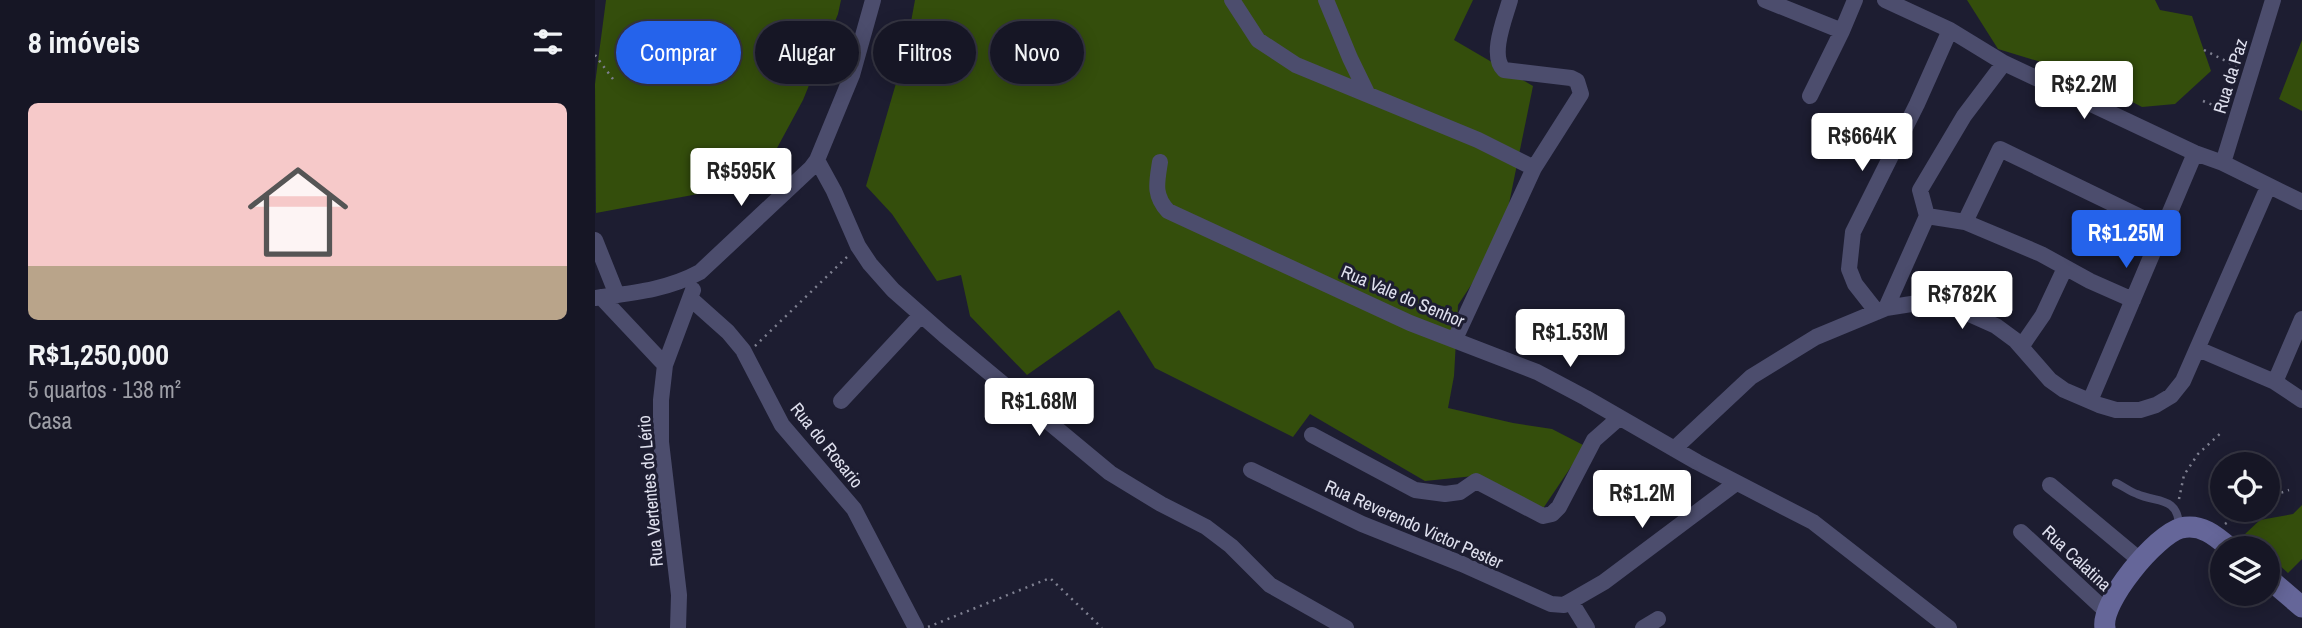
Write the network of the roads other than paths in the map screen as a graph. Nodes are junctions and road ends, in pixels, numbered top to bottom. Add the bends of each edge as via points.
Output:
1 (873, 0) edge
2 (1232, 0) edge
3 (1326, 0) edge
4 (1510, 0) edge
5 (1765, 0) edge
6 (1856, 0) edge
7 (1885, 0) edge
8 (2273, 0) edge
9 (1950, 30) junction
10 (1842, 31) junction
11 (2004, 63) junction
12 (1367, 93) junction
13 (1810, 96) dead end
14 (2195, 153) junction
15 (817, 160) junction
16 (1160, 162) dead end
17 (2223, 163) junction
18 (1534, 168) junction
19 (2268, 187) junction
20 (2302, 202) edge
21 (1927, 216) junction
22 (1965, 222) junction
23 (2163, 228) junction
24 (595, 240) edge
25 (2065, 268) junction
26 (700, 272) junction
27 (605, 297) edge
28 (691, 299) junction
29 (2133, 300) junction
30 (1882, 310) junction
31 (921, 315) junction
32 (2302, 319) edge
33 (1455, 339) junction
34 (2021, 347) junction
35 (2198, 349) junction
36 (665, 365) junction
37 (2275, 382) junction
38 (2302, 400) edge
39 (841, 401) dead end
40 (2090, 401) junction
41 (1619, 418) junction
42 (1312, 435) dead end
43 (1674, 449) junction
44 (1251, 470) dead end
45 (1735, 483) junction
46 (2116, 483) dead end
47 (2050, 485) dead end
48 (2177, 518) junction
49 (2021, 532) dead end
50 (2214, 536) edge
51 (2141, 561) junction
52 (2280, 588) edge
53 (1568, 603) junction
54 (2302, 607) edge
55 (1658, 619) dead end
56 (2105, 621) edge
57 (678, 628) edge
58 (916, 628) edge
59 (1346, 628) edge
60 (1587, 628) edge
61 (1643, 628) edge
62 (1949, 628) edge

1 - 15 street via 852,75
2 - 12 street via 1258,40 1274,52
3 - 12 street
4 - 18 street via 1496,54 1499,66 1571,78 1580,88 1578,101
5 - 10 street
6 - 10 street
7 - 9 street
8 - 17 street, Rua da Paz
9 - 11 street
9 - 30 street via 1853,232 1849,269 1855,284
10 - 13 street
11 - 14 street
11 - 21 street via 1964,116 1920,190
12 - 18 street
14 - 17 street
14 - 23 street
15 - 26 street
15 - 31 street via 870,264
16 - 33 street, Rua Vale do Senhor via 1155,190 1168,211
17 - 19 street
18 - 33 street
19 - 20 street
19 - 35 street
21 - 22 street
21 - 30 street
22 - 23 street via 2000,149
22 - 25 street
23 - 29 street
24 - 27 street
25 - 29 street
25 - 34 street via 2043,315
26 - 27 street via 646,292
26 - 28 street, Rua Vertentes do Lério
27 - 36 street
28 - 36 street, Rua Vertentes do Lério
28 - 58 street, Rua do Rosario via 728,332 782,425 854,509
29 - 40 street
30 - 34 street via 1924,302 1943,305 1996,326
30 - 43 street via 1816,337 1764,368
31 - 39 street
31 - 59 street via 1110,472 1206,527 1270,584
32 - 37 street
33 - 41 street, Rua Vale do Senhor via 1537,372
34 - 40 street via 2050,380
35 - 37 street
35 - 40 street via 2183,381 2156,405 2128,412
36 - 57 street, Rua Vertentes do Lério via 661,442 679,595
37 - 38 street
41 - 42 street via 1594,440 1559,507 1543,516 1476,481 1460,492 1415,491
41 - 43 street, Rua Vale do Senhor
43 - 45 street, Rua Vale do Senhor
44 - 53 street, Rua Reverendo Victor Pester via 1362,524 1551,604
45 - 53 street via 1604,582
45 - 62 street, Rua Vale do Senhor via 1828,531
46 - 48 lane via 2158,499
47 - 51 street
48 - 50 street
48 - 51 street via 2167,536
49 - 56 street, Rua Calatina
51 - 56 street via 2115,594
52 - 54 street
53 - 60 street
55 - 61 street

